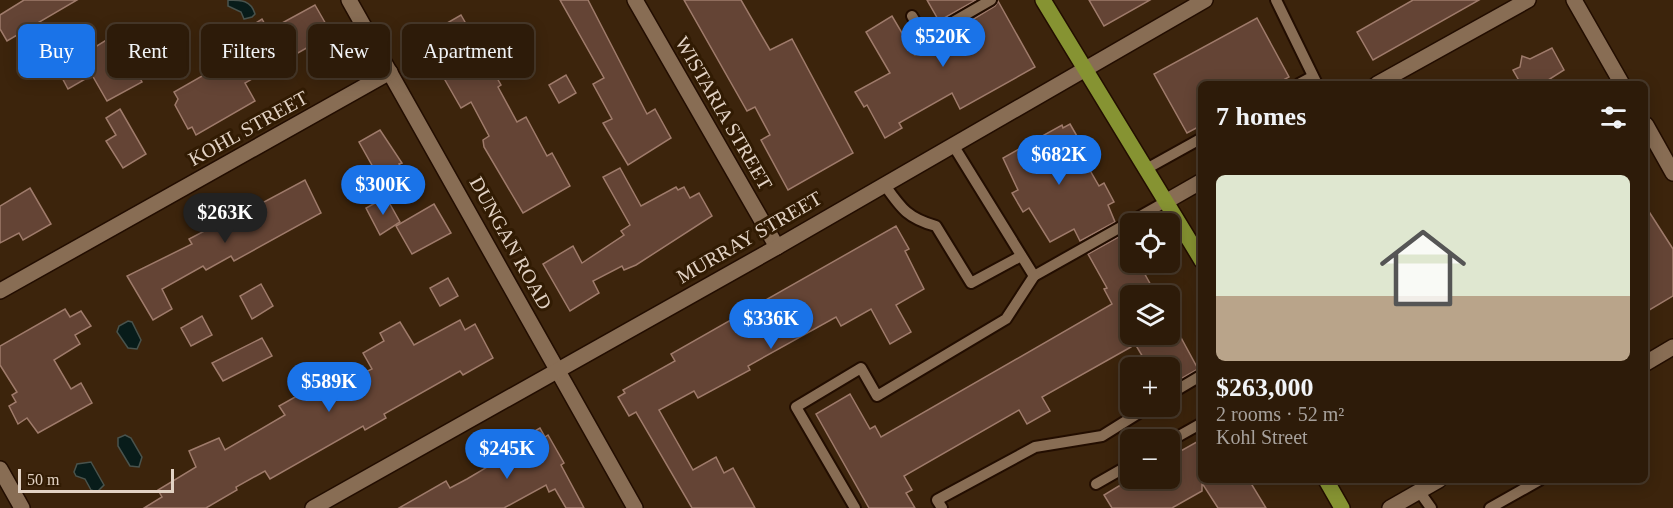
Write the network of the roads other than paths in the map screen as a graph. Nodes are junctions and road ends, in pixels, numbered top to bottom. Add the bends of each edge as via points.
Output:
1 (349, 0) edge
2 (634, 0) edge
3 (991, 0) edge
4 (1043, 0) edge
5 (1205, 0) edge
6 (1276, 0) edge
7 (1528, 0) edge
8 (1574, 0) edge
9 (912, 16) dead end
10 (363, 24) edge
11 (1086, 69) junction
12 (390, 72) edge
13 (379, 78) edge
14 (1315, 80) edge
15 (1382, 81) edge
16 (1620, 81) edge
17 (1648, 129) edge
18 (1198, 140) edge
19 (953, 145) junction
20 (1148, 168) junction
21 (1673, 173) edge
22 (884, 184) junction
23 (1198, 184) edge
24 (1167, 201) junction
25 (777, 247) junction
26 (1198, 254) edge
27 (1022, 256) junction
28 (1034, 276) junction
29 (0, 291) edge
30 (1673, 347) edge
31 (1648, 362) edge
32 (558, 370) junction
33 (1198, 377) edge
34 (1180, 388) edge
35 (1132, 417) edge
36 (1198, 425) edge
37 (1180, 435) edge
38 (0, 469) edge
39 (1120, 470) edge
40 (1328, 483) edge
41 (1434, 483) edge
42 (1535, 483) edge
43 (1096, 484) dead end
44 (1419, 491) junction
45 (323, 506) edge
46 (22, 508) edge
47 (635, 508) edge
48 (855, 508) edge
49 (942, 508) edge
50 (1342, 508) edge
51 (1390, 508) edge
52 (1431, 508) edge
53 (1490, 508) edge

1 - 10 street, DUNGAN ROAD
2 - 25 street, WISTARIA STREET
3 - 9 lane via 925,38
4 - 11 main road
5 - 11 street, MURRAY STREET
6 - 14 lane
7 - 15 street
8 - 16 street
11 - 19 street, MURRAY STREET
11 - 20 main road
12 - 32 street, DUNGAN ROAD
13 - 29 street, KOHL STREET
17 - 21 street
18 - 20 lane
19 - 22 street, MURRAY STREET
19 - 27 lane
20 - 24 main road
22 - 25 street, MURRAY STREET
22 - 27 lane via 904,212 917,221 936,226 971,283
23 - 24 street
24 - 26 main road
24 - 28 lane
25 - 32 street, MURRAY STREET
27 - 28 lane
28 - 48 lane via 1006,319 877,396 861,368 796,407
30 - 31 street
32 - 45 street, MURRAY STREET
32 - 47 street, DUNGAN ROAD
33 - 34 lane
35 - 49 lane via 1102,436 1035,447 937,500
36 - 37 lane
38 - 46 street
39 - 43 lane
40 - 50 main road
41 - 44 street
42 - 53 lane
44 - 51 street
44 - 52 lane

